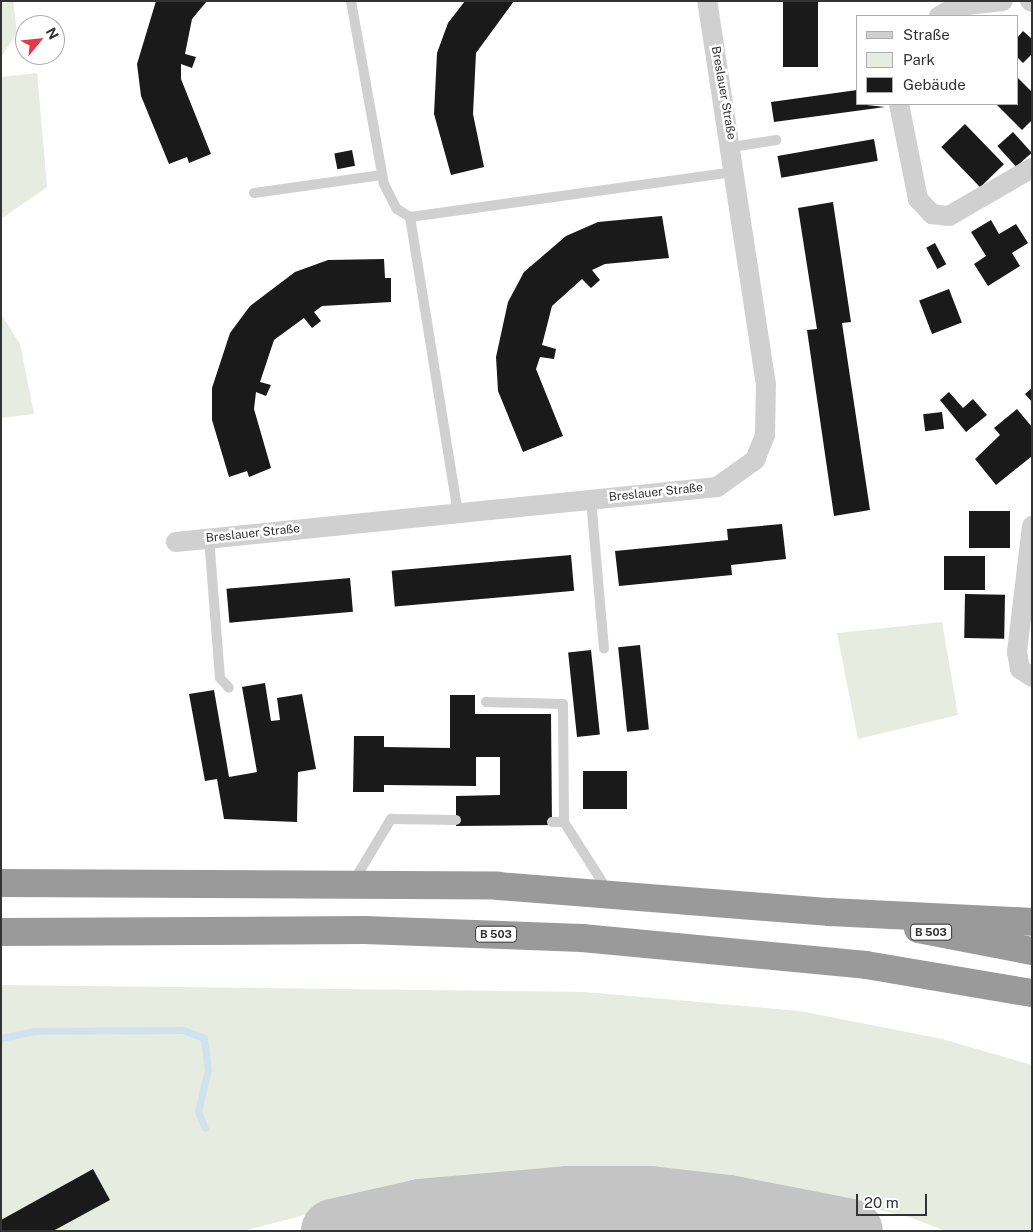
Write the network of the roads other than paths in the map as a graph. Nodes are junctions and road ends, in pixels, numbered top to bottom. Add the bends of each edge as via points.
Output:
1 (351, 1) edge
2 (706, 1) edge
3 (1003, 1) edge
4 (941, 15) edge
5 (899, 105) edge
6 (776, 140) dead end
7 (732, 147) junction
8 (1032, 168) edge
9 (736, 172) junction
10 (382, 175) junction
11 (254, 194) dead end
12 (410, 217) junction
13 (591, 500) junction
14 (458, 516) junction
15 (1032, 526) edge
16 (209, 538) junction
17 (176, 542) dead end
18 (604, 648) dead end
19 (1032, 677) edge
20 (229, 688) dead end
21 (486, 702) dead end
22 (456, 820) dead end
23 (552, 822) dead end
24 (564, 822) junction
25 (1, 883) edge
26 (353, 883) junction
27 (610, 894) junction
28 (830, 912) junction
29 (1032, 922) edge
30 (1, 932) edge
31 (1032, 951) edge
32 (1032, 993) edge

1 - 10 lane
2 - 7 street, Breslauer Straße
3 - 4 street via 958,6
5 - 8 street via 918,199 932,214 949,216
6 - 7 lane
7 - 9 street, Breslauer Straße
9 - 12 lane
9 - 13 street, Breslauer Straße via 766,386 765,435 755,460 717,487
10 - 11 lane
10 - 12 lane via 397,209
12 - 14 lane
13 - 14 street, Breslauer Straße
13 - 18 lane
14 - 16 street, Breslauer Straße
15 - 19 street via 1017,652 1020,669
16 - 17 street, Breslauer Straße
16 - 20 lane via 220,678
21 - 24 lane via 563,704
22 - 26 lane via 391,819
23 - 24 lane
24 - 27 lane
25 - 26 highway, B 503
26 - 27 highway, B 503
27 - 28 highway, B 503
28 - 29 highway
28 - 31 highway, B 503
30 - 32 highway, B 503 via 344,930 582,938 866,965

